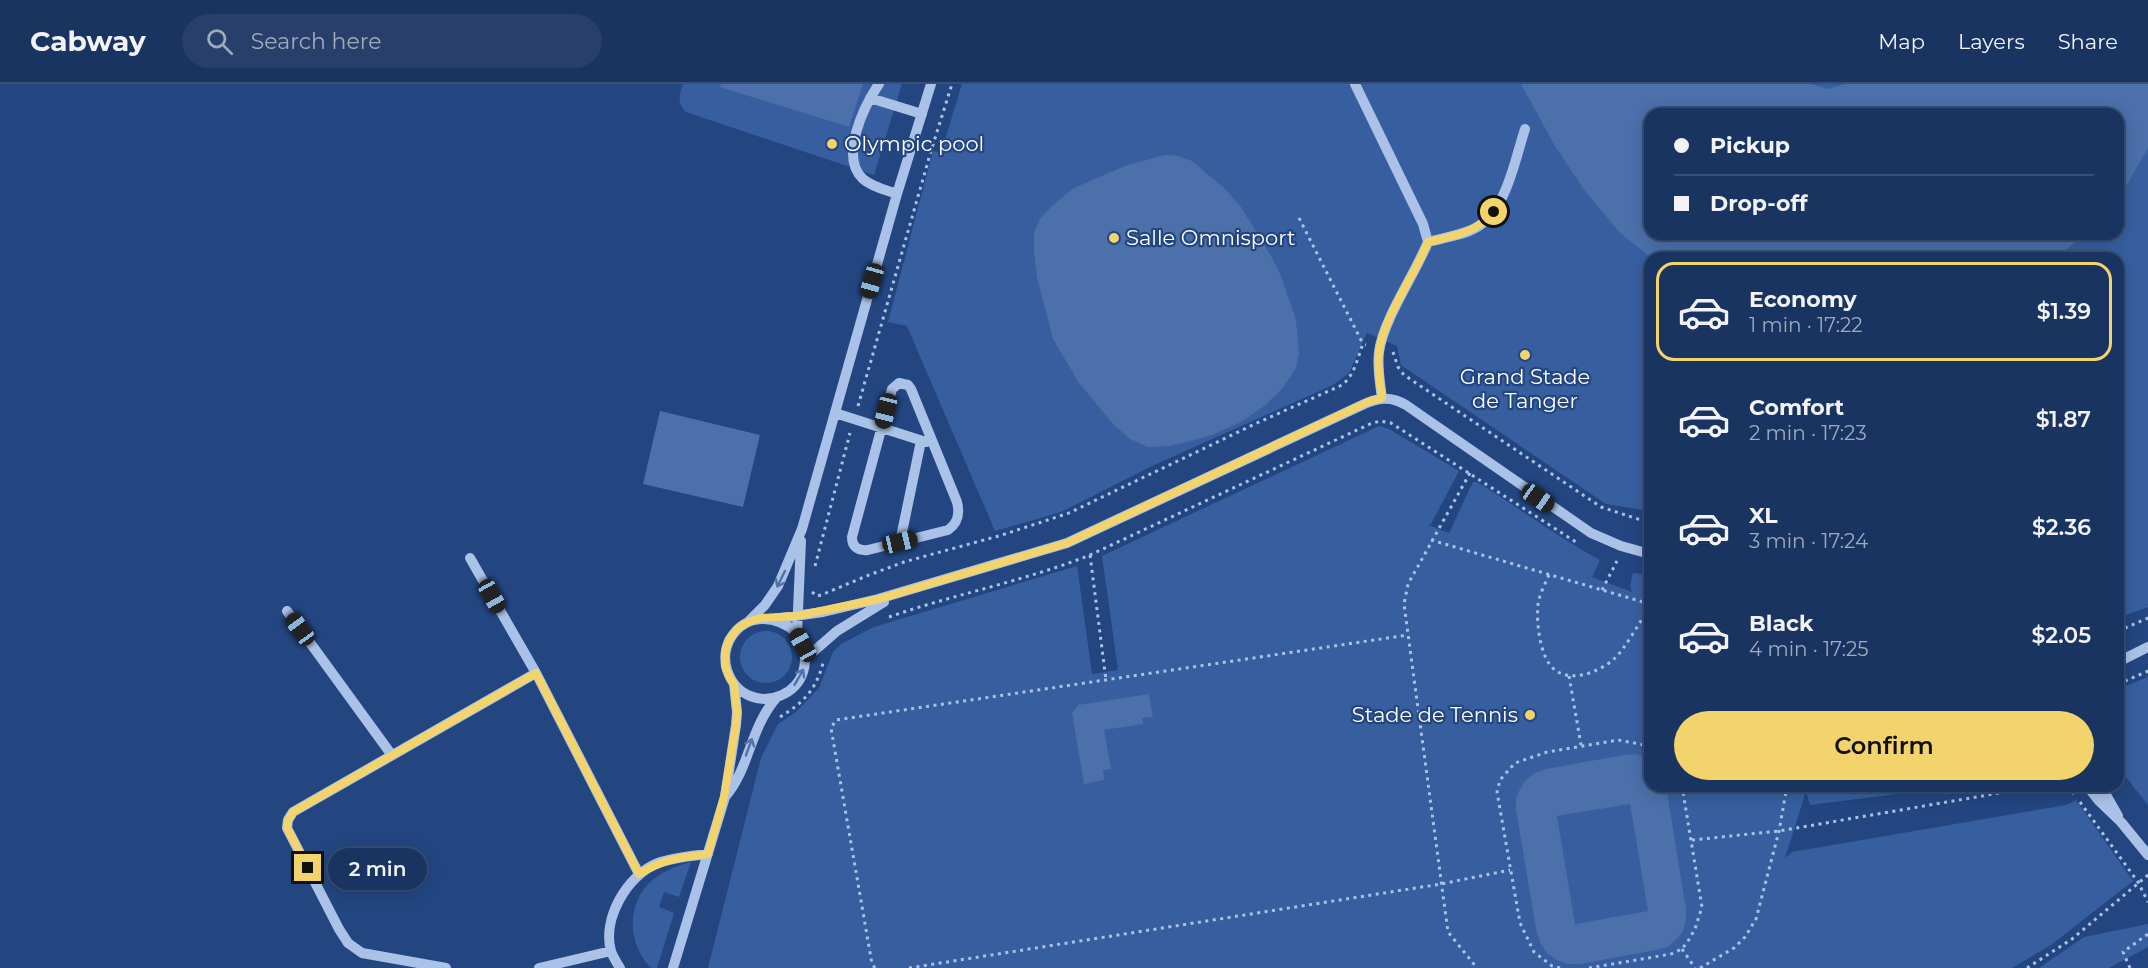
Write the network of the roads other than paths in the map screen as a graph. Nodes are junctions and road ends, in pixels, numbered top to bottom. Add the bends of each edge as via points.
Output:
1 (879, 84) edge
2 (931, 84) edge
3 (1355, 84) edge
4 (870, 98) junction
5 (922, 114) junction
6 (1525, 129) dead end
7 (897, 194) junction
8 (1428, 242) junction
9 (1382, 398) junction
10 (835, 413) junction
11 (881, 428) junction
12 (927, 443) junction
13 (802, 529) junction
14 (900, 542) junction
15 (1644, 552) edge
16 (470, 558) dead end
17 (906, 591) junction
18 (287, 611) dead end
19 (796, 616) junction
20 (774, 619) junction
21 (748, 622) junction
22 (797, 633) junction
23 (2145, 649) edge
24 (2124, 653) edge
25 (806, 658) junction
26 (2124, 659) edge
27 (536, 673) junction
28 (734, 684) junction
29 (776, 698) junction
30 (391, 754) junction
31 (2092, 792) edge
32 (2104, 792) edge
33 (724, 797) junction
34 (2121, 822) junction
35 (708, 854) junction
36 (2148, 855) edge
37 (639, 874) junction
38 (611, 951) junction
39 (446, 968) edge
40 (539, 968) edge
41 (620, 968) edge
42 (673, 968) edge

1 - 4 street
2 - 5 street
3 - 8 street via 1423,224
4 - 5 street
4 - 7 street via 854,142 852,160 868,183
5 - 7 street
6 - 8 street via 1494,212 1470,231
7 - 10 street
8 - 9 street via 1379,349
9 - 15 street via 1400,401 1583,529
9 - 17 street via 1080,538
10 - 11 street
10 - 13 street
11 - 12 street
11 - 12 street via 892,389 904,383 911,389
11 - 14 street via 852,541 856,548 864,550
12 - 14 street
12 - 14 street via 957,502 959,515 948,530
13 - 19 street
13 -> 21 street via 778,586
16 - 27 street
17 - 19 street
17 - 25 street via 853,620
18 - 30 street
19 - 20 street
19 - 22 street
20 - 21 street
20 - 22 street
21 - 28 street via 733,635 725,652 725,666
22 - 25 street
23 - 24 street
23 - 26 street
29 -> 25 street via 798,683
27 - 30 street
27 - 37 street
28 - 29 street via 750,696
28 - 33 street via 736,718
33 -> 29 street via 740,774 765,711
30 - 39 street via 293,812 287,828 348,943 362,953
31 - 34 street
32 - 34 street
33 - 35 street
34 - 36 street
35 - 37 street via 680,857
35 - 42 street
37 - 38 street via 612,915
38 - 40 street
38 - 41 street

